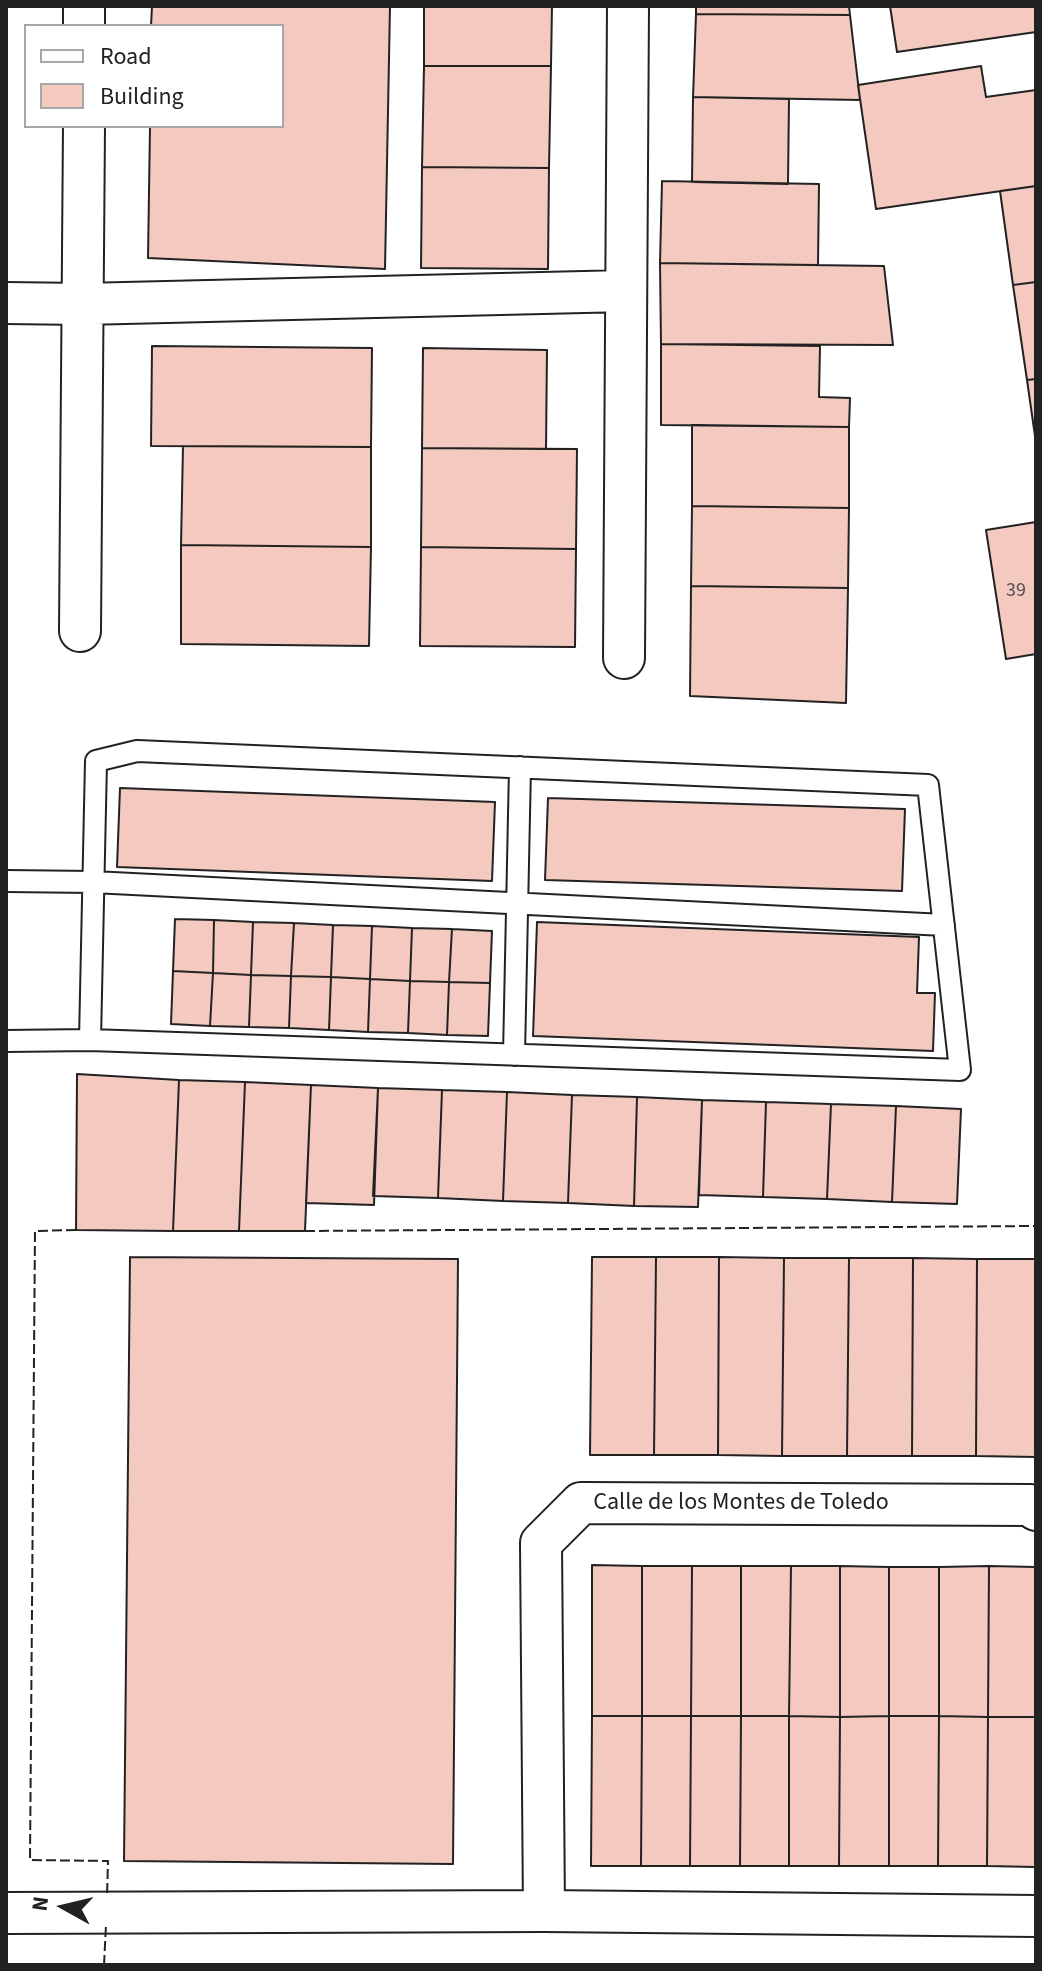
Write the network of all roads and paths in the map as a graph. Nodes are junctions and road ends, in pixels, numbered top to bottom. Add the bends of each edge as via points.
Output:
1 (628, 6) edge
2 (84, 128) edge
3 (626, 291) junction
4 (6, 303) edge
5 (83, 304) junction
6 (80, 631) dead end
7 (624, 658) dead end
8 (520, 767) junction
9 (6, 881) edge
10 (93, 882) junction
11 (517, 905) junction
12 (944, 925) junction
13 (90, 1040) junction
14 (6, 1041) edge
15 (514, 1055) junction
16 (1036, 1510) edge
17 (544, 1911) junction
18 (6, 1913) edge
19 (1036, 1916) edge

1 - 3 street
2 - 5 street
3 - 5 street
3 - 7 street
4 - 5 street
5 - 6 street
8 - 10 lane via 137,751 96,761
8 - 11 lane
8 - 12 lane via 928,785
9 - 10 lane
10 - 11 lane
10 - 13 lane
11 - 12 lane
11 - 15 lane
12 - 15 lane via 960,1070
13 - 14 lane
13 - 15 lane
16 - 17 street, Calle de los Montes de Toledo via 1030,1505 581,1503 541,1543
17 - 18 street
17 - 19 street

